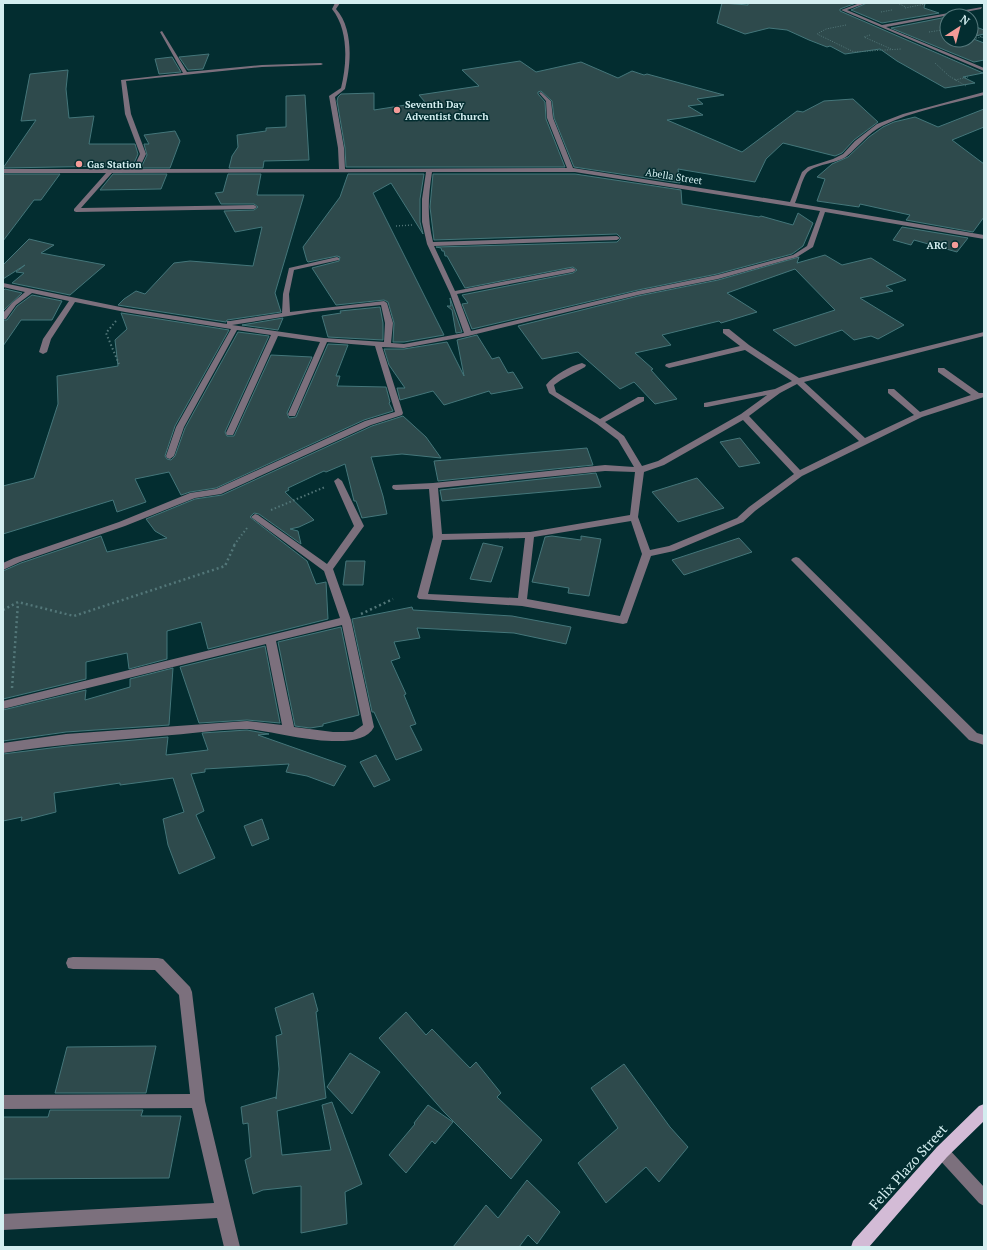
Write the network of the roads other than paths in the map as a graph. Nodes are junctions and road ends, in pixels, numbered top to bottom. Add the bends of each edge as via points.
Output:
1 (338, 3) edge
2 (864, 3) edge
3 (968, 3) edge
4 (983, 9) edge
5 (882, 26) junction
6 (162, 32) dead end
7 (321, 64) dead end
8 (984, 70) edge
9 (186, 74) junction
10 (541, 93) dead end
11 (983, 93) edge
12 (3, 170) edge
13 (342, 170) junction
14 (429, 170) junction
15 (571, 170) junction
16 (110, 171) junction
17 (135, 171) junction
18 (792, 204) junction
19 (254, 207) dead end
20 (823, 210) junction
21 (984, 237) edge
22 (617, 238) dead end
23 (430, 244) junction
24 (337, 259) dead end
25 (573, 270) dead end
26 (3, 285) edge
27 (31, 290) junction
28 (453, 293) junction
29 (73, 299) junction
30 (286, 315) junction
31 (3, 317) edge
32 (218, 325) junction
33 (235, 328) junction
34 (726, 331) dead end
35 (275, 334) junction
36 (468, 334) junction
37 (983, 336) edge
38 (324, 340) junction
39 (383, 344) junction
40 (746, 347) junction
41 (43, 352) dead end
42 (582, 365) dead end
43 (669, 366) dead end
44 (941, 370) dead end
45 (798, 382) junction
46 (777, 391) junction
47 (891, 391) dead end
48 (980, 395) edge
49 (641, 399) dead end
50 (706, 405) dead end
51 (292, 414) dead end
52 (919, 415) junction
53 (744, 416) junction
54 (600, 422) junction
55 (230, 433) dead end
56 (864, 442) junction
57 (170, 456) dead end
58 (640, 470) junction
59 (799, 474) junction
60 (338, 481) road end
61 (432, 486) junction
62 (396, 487) dead end
63 (255, 517) road end
64 (634, 517) junction
65 (530, 535) junction
66 (438, 537) junction
67 (647, 554) junction
68 (796, 560) dead end
69 (3, 567) edge
70 (328, 569) junction
71 (522, 602) junction
72 (346, 620) junction
73 (270, 639) junction
74 (7, 704) edge
75 (289, 731) junction
76 (984, 740) edge
77 (3, 748) edge
78 (73, 963) dead end
79 (198, 1101) junction
80 (3, 1102) edge
81 (984, 1111) edge
82 (942, 1152) junction
83 (984, 1198) edge
84 (223, 1210) junction
85 (3, 1222) edge
86 (232, 1247) edge
87 (859, 1247) edge

1 - 13 street via 334,9 339,13 344,32 348,65 343,89 332,96
2 - 5 street via 843,10
3 - 4 street
4 - 5 street
5 - 8 street
6 - 9 street
7 - 9 street via 262,66
9 - 17 street via 123,80 128,114 144,154
10 - 15 street via 548,101 550,118
11 - 18 street via 879,125 845,155 810,168 804,173
12 - 16 street, Abella Street
13 - 14 street, Abella Street
13 - 17 street, Abella Street
14 - 15 street, Abella Street
14 - 23 street via 425,222
15 - 18 street, Abella Street
16 - 17 street, Abella Street
16 - 19 street via 76,210
18 - 20 street, Abella Street
20 - 21 street, Abella Street
20 - 36 street via 810,247 795,256 718,277 638,293
22 - 23 street
23 - 28 street
24 - 30 street via 291,268 286,294
25 - 28 street
26 - 27 street
27 - 29 street
27 - 31 street
28 - 36 street
29 - 32 street
29 - 41 street via 47,339
30 - 32 street
30 - 39 street via 384,303 389,323
32 - 33 street
33 - 35 street
33 - 57 street via 180,427
34 - 40 street
35 - 38 street
35 - 55 street
36 - 39 street via 404,346
37 - 45 street
38 - 39 street
38 - 51 street
39 - 69 street via 399,413 368,423 218,492 193,495
40 - 43 street
40 - 45 street
42 - 54 street via 550,385 553,393
44 - 48 street
45 - 46 street
45 - 56 street
46 - 50 street
46 - 53 street
47 - 52 street
48 - 52 street
49 - 54 street
52 - 56 street
53 - 58 street via 661,463
53 - 59 street
54 - 58 street via 621,438
56 - 59 street
58 - 61 street via 606,468
58 - 64 street
59 - 67 street via 740,520 671,549
60 - 70 street via 359,526
61 - 62 street
61 - 66 street
63 - 70 street
64 - 65 street
64 - 67 street
65 - 66 street
65 - 71 street
66 - 71 street via 422,596
67 - 71 street via 623,620
68 - 76 street via 974,737
70 - 72 street
72 - 73 street
72 - 75 street via 369,727 354,736 333,737
73 - 74 street
73 - 75 street
75 - 77 street via 240,726 66,739
78 - 79 street via 158,964 185,992
79 - 80 street
79 - 84 street
81 - 82 main road, Felix Plazo Street
82 - 83 street
82 - 87 main road, Felix Plazo Street
84 - 85 street
84 - 86 street

